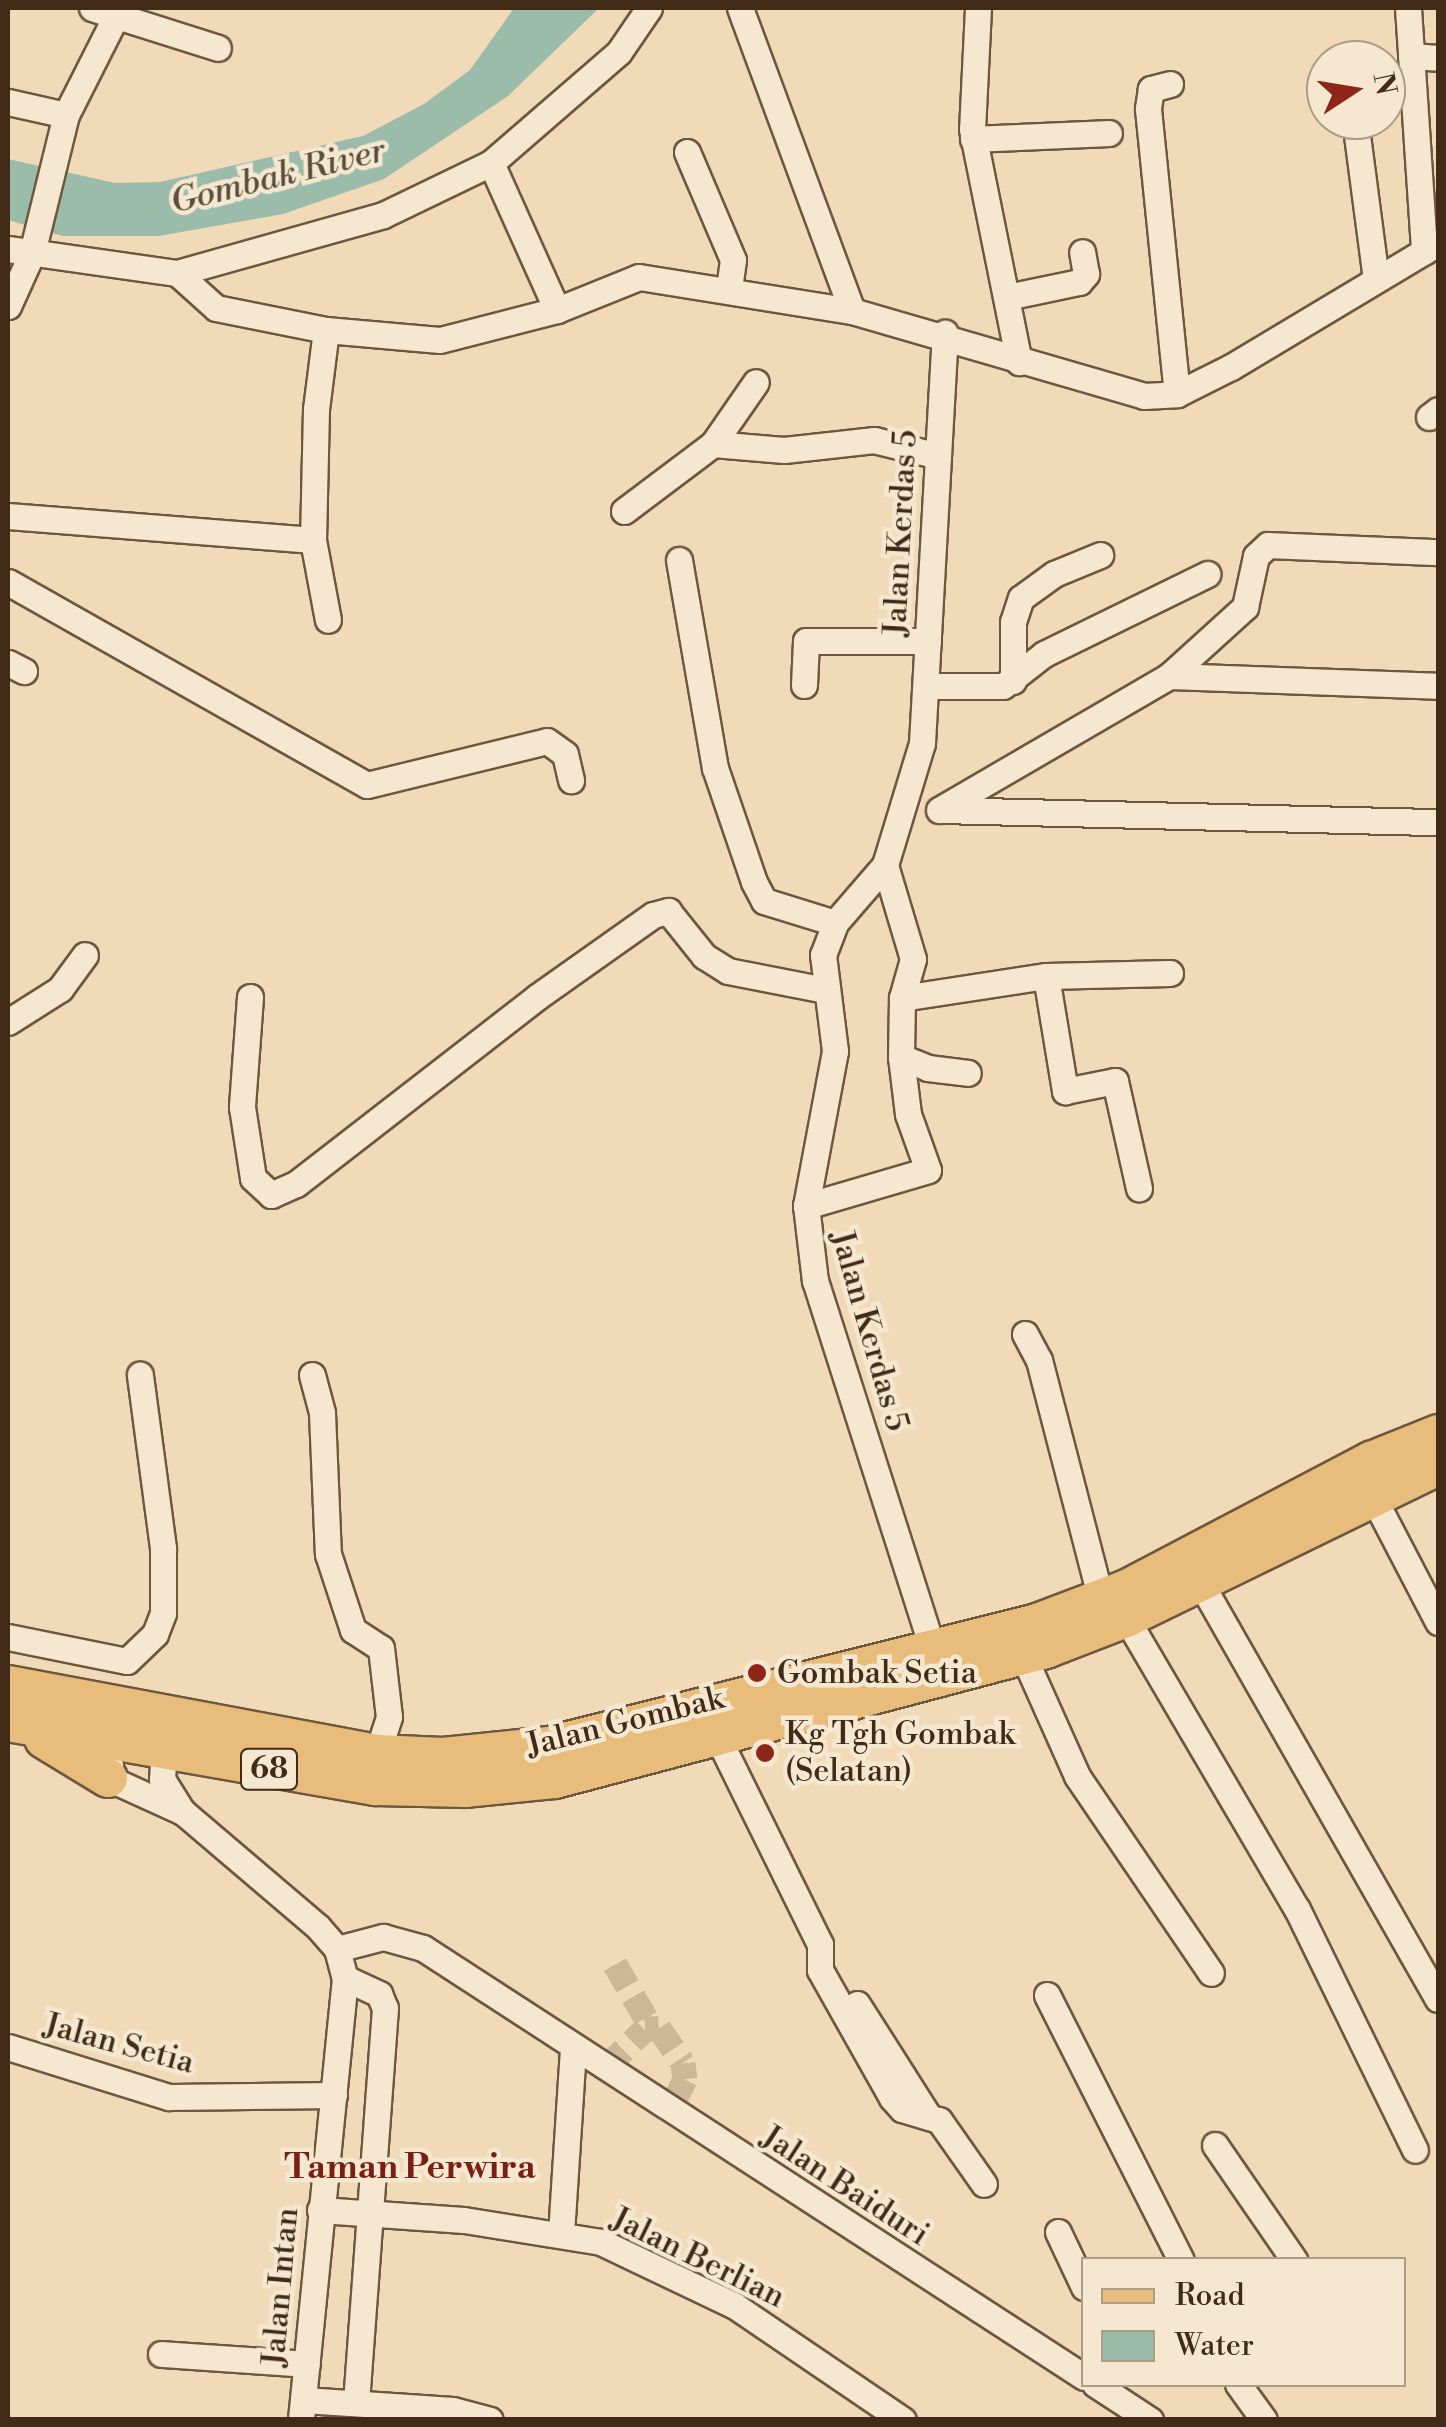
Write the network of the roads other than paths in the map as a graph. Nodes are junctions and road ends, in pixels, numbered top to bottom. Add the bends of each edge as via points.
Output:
1 (649, 8) edge
2 (740, 8) edge
3 (978, 8) edge
4 (1408, 8) edge
5 (109, 11) edge
6 (218, 48) dead end
7 (1411, 56) junction
8 (1438, 58) edge
9 (1170, 84) dead end
10 (8, 102) edge
11 (66, 115) junction
12 (1109, 133) dead end
13 (974, 139) junction
14 (1358, 140) edge
15 (688, 152) dead end
16 (491, 163) junction
17 (25, 247) edge
18 (1431, 247) edge
19 (1082, 252) dead end
20 (176, 272) junction
21 (1376, 280) junction
22 (730, 290) junction
23 (1007, 297) junction
24 (8, 306) edge
25 (557, 310) junction
26 (852, 311) junction
27 (326, 330) junction
28 (945, 334) junction
29 (1019, 362) junction
30 (756, 382) dead end
31 (1177, 394) junction
32 (712, 444) junction
33 (938, 456) junction
34 (624, 510) dead end
35 (8, 516) edge
36 (313, 540) junction
37 (1438, 552) edge
38 (1100, 555) dead end
39 (679, 560) dead end
40 (1207, 574) dead end
41 (8, 582) edge
42 (328, 620) dead end
43 (928, 642) junction
44 (1170, 676) junction
45 (1013, 681) junction
46 (804, 684) dead end
47 (926, 686) junction
48 (1438, 686) edge
49 (572, 780) dead end
50 (939, 810) junction
51 (905, 811) junction
52 (1438, 822) edge
53 (884, 865) junction
54 (835, 922) junction
55 (85, 955) dead end
56 (1170, 973) dead end
57 (1046, 976) junction
58 (825, 990) junction
59 (250, 997) dead end
60 (902, 998) junction
61 (8, 1022) edge
62 (902, 1056) junction
63 (968, 1072) dead end
64 (1138, 1188) dead end
65 (806, 1206) junction
66 (1025, 1334) dead end
67 (312, 1374) dead end
68 (140, 1375) dead end
69 (1438, 1434) edge
70 (1438, 1466) edge
71 (1373, 1497) junction
72 (1200, 1582) junction
73 (1114, 1609) junction
74 (1438, 1622) edge
75 (8, 1637) edge
76 (932, 1647) junction
77 (1023, 1655) junction
78 (8, 1684) edge
79 (121, 1707) junction
80 (14, 1724) edge
81 (165, 1734) junction
82 (718, 1740) junction
83 (377, 1754) junction
84 (111, 1761) junction
85 (183, 1812) junction
86 (337, 1949) junction
87 (1210, 1973) dead end
88 (346, 1978) junction
89 (1047, 1995) dead end
90 (1438, 1998) edge
91 (8, 2046) edge
92 (574, 2046) junction
93 (334, 2096) junction
94 (1216, 2145) dead end
95 (1415, 2150) dead end
96 (984, 2184) dead end
97 (320, 2210) junction
98 (369, 2214) junction
99 (1058, 2232) dead end
100 (560, 2234) junction
101 (1179, 2257) edge
102 (1292, 2257) edge
103 (1081, 2282) edge
104 (161, 2354) dead end
105 (307, 2364) junction
106 (1081, 2375) edge
107 (1102, 2387) edge
108 (1247, 2388) edge
109 (356, 2403) junction
110 (1136, 2403) edge
111 (302, 2410) edge
112 (490, 2420) edge
113 (903, 2420) edge
114 (1264, 2420) edge

1 - 16 street via 619,52
2 - 26 street
3 - 13 street
4 - 7 street
5 - 6 street
5 - 11 street
7 - 8 street
7 - 18 street
9 - 31 street via 1152,90 1148,109
10 - 11 street
11 - 17 street
12 - 13 street
13 - 23 street
14 - 21 street
15 - 22 street via 733,260
16 - 20 street via 383,215 306,242
16 - 25 street
17 - 20 street
17 - 24 street
18 - 21 street
19 - 23 street via 1086,274 1079,282
20 - 27 street via 216,308
21 - 31 street
22 - 25 street via 638,277
22 - 26 street
23 - 29 street
25 - 27 street via 440,340
26 - 28 street
27 - 36 street via 316,408
28 - 29 street
28 - 33 street, Jalan Kerdas 5
29 - 31 street via 1144,396
30 - 32 street
32 - 33 street via 784,450 874,440
32 - 34 street
33 - 43 street, Jalan Kerdas 5
35 - 36 street
36 - 42 street
37 - 44 street via 1268,545 1256,556 1245,606
38 - 45 street via 1054,574 1022,598 1013,622
39 - 54 street via 715,768 754,882 764,901
40 - 45 street via 1044,654
41 - 49 street via 367,785 547,741 565,754
43 - 46 street via 806,641
43 - 47 street, Jalan Kerdas 5
44 - 48 street
44 - 50 street
45 - 47 street
47 - 51 street, Jalan Kerdas 5 via 922,743
50 - 51 street
50 - 52 street
51 - 53 street, Jalan Kerdas 5
53 - 54 street, Jalan Kerdas 5
53 - 60 street via 913,958
54 - 58 street, Jalan Kerdas 5 via 823,955
55 - 61 street via 60,989
56 - 57 street
57 - 60 street
57 - 64 street via 1065,1091 1114,1081
58 - 59 street via 728,971 704,956 668,911 653,915 537,996 296,1184 271,1195 253,1178 242,1106
58 - 65 street, Jalan Kerdas 5 via 835,1050
60 - 62 street
62 - 63 street via 928,1068
62 - 65 street via 908,1114 928,1170
65 - 76 street, Jalan Kerdas 5 via 815,1281
66 - 73 street via 1039,1360
67 - 83 street via 322,1412 332,1569 352,1630 381,1648 389,1717
68 - 75 street via 163,1548 163,1612 155,1634 127,1661
69 - 73 main road, Jalan Gombak / 68 via 1371,1461
70 - 71 main road, Jalan Gombak / 68
71 - 72 main road, Jalan Gombak / 68
71 - 74 street
72 - 73 main road, Jalan Gombak / 68
72 - 90 street
73 - 76 main road, Jalan Gombak / 68
73 - 77 main road, Jalan Gombak / 68
73 - 95 street via 1297,1909
76 - 83 main road, Jalan Gombak / 68 via 549,1746 443,1757
77 - 82 main road, Jalan Gombak / 68
77 - 87 street via 1076,1776
78 - 79 main road, Jalan Gombak / 68
79 - 81 main road, Jalan Gombak / 68
79 - 84 street
80 - 84 main road, Jalan Gombak / 68
81 - 82 main road, Jalan Gombak / 68 via 376,1786 466,1788 555,1779
81 - 83 main road, Jalan Gombak / 68
81 - 84 main road, Jalan Gombak / 68
81 - 85 street via 162,1779
82 - 96 street via 820,1944 820,1970 892,2098 938,2120
84 - 85 street
85 - 86 street
86 - 88 street, Jalan Intan
86 - 92 street, Jalan Baiduri via 383,1938 423,1948
88 - 93 street, Jalan Intan
88 - 98 street via 378,1994 384,2008
89 - 101 street
91 - 93 street, Jalan Setia via 170,2097
92 - 100 street
92 - 106 street, Jalan Baiduri
93 - 97 street, Jalan Intan
94 - 102 street
97 - 98 street, Jalan Berlian
97 - 105 street, Jalan Intan
98 - 100 street, Jalan Berlian
98 - 109 street
99 - 103 street
100 - 113 street, Jalan Berlian via 601,2242 735,2306
104 - 105 street
105 - 111 street, Jalan Intan
107 - 110 street
108 - 114 street
109 - 111 street
109 - 112 street

